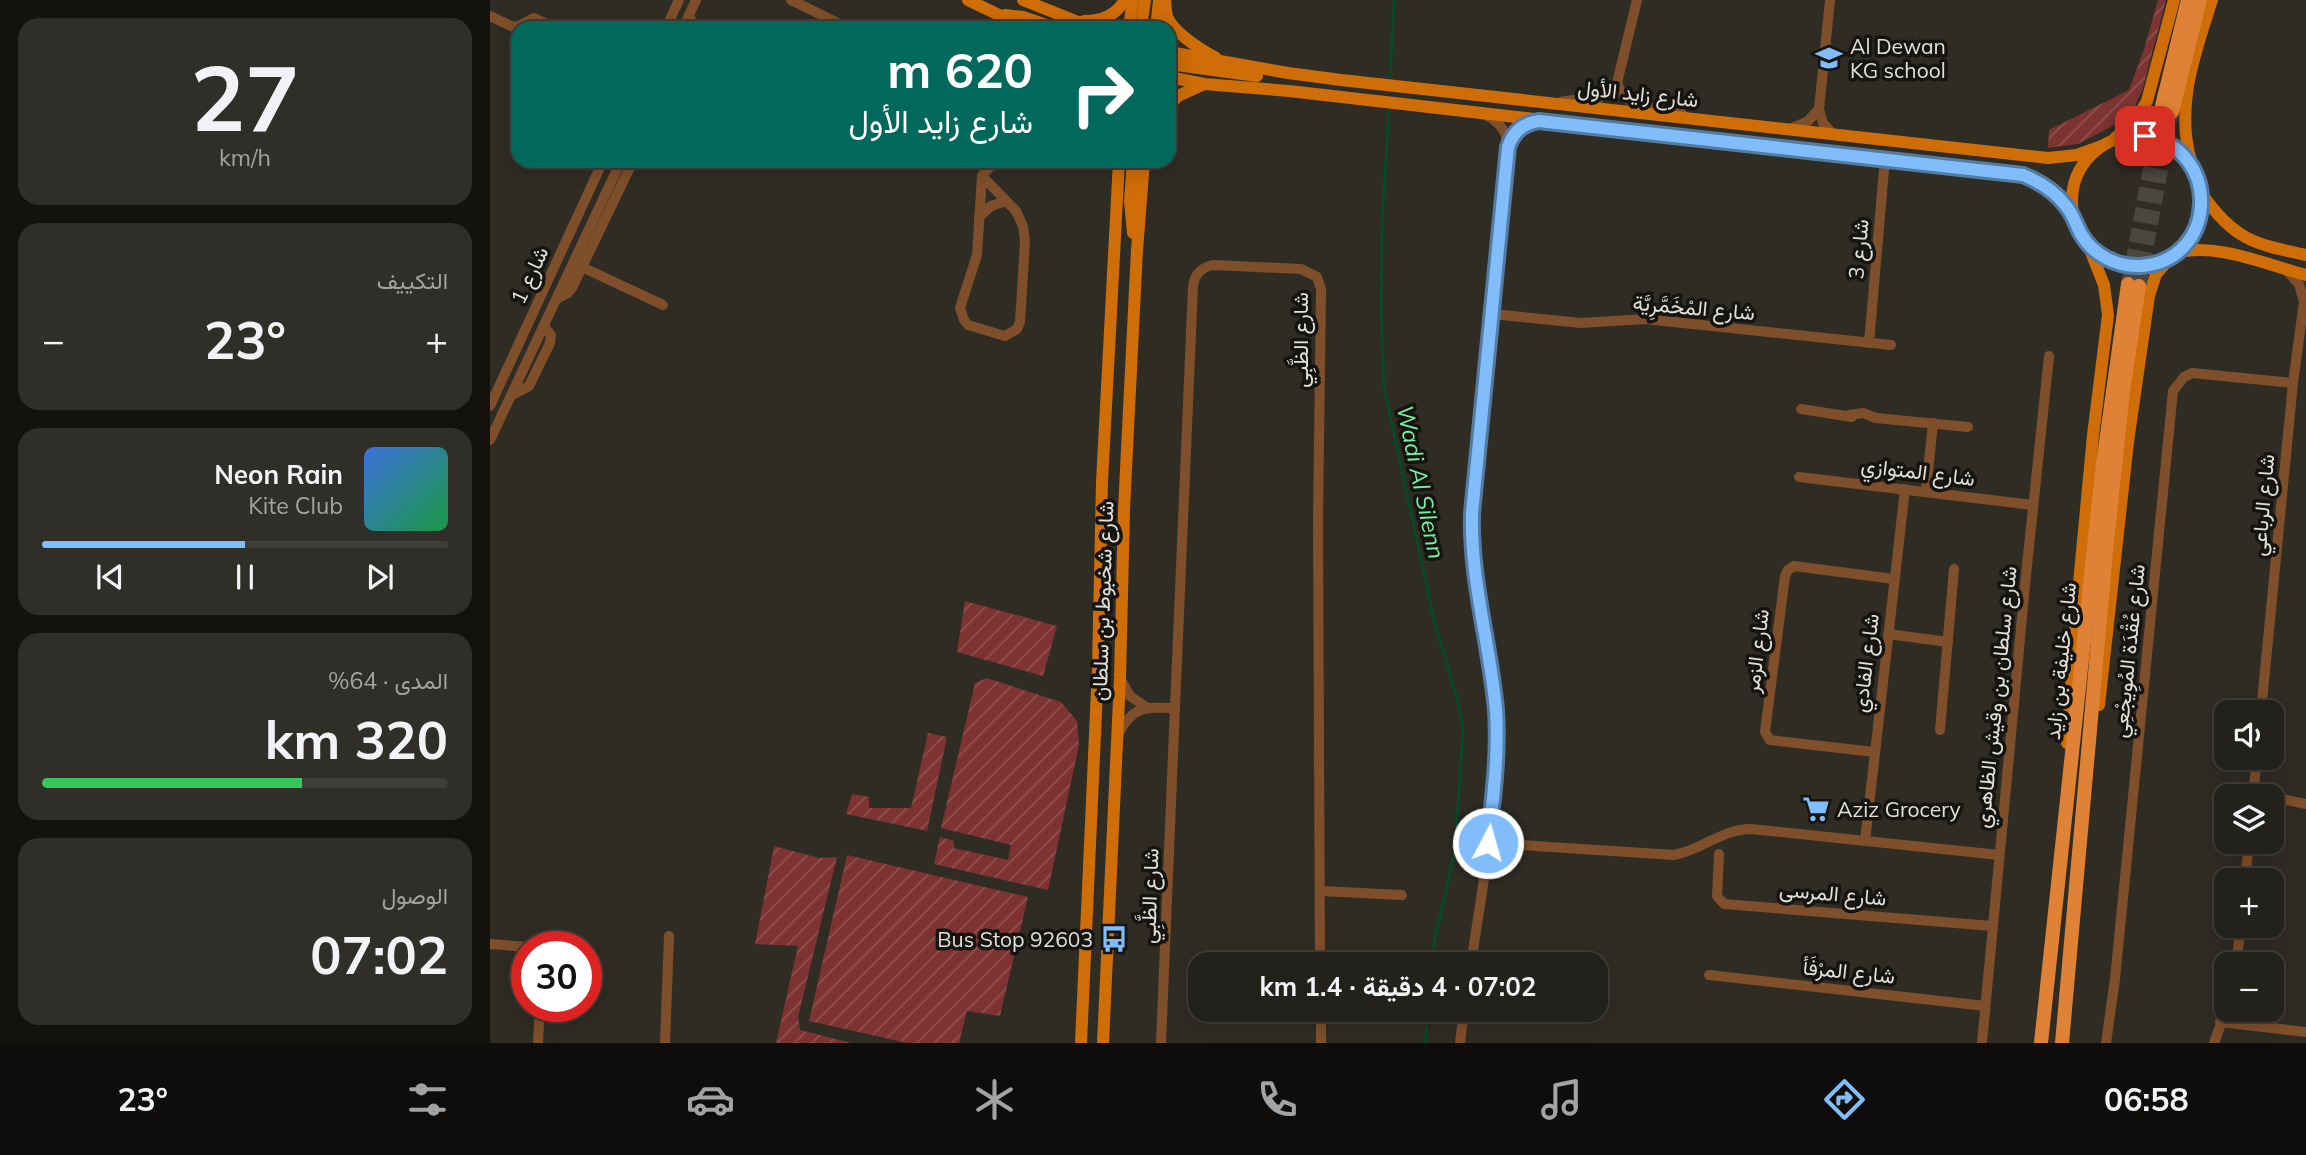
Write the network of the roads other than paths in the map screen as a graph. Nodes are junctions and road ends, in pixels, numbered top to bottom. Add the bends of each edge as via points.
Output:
1 (679, 0) edge
2 (696, 0) edge
3 (791, 0) edge
4 (968, 0) edge
5 (1023, 0) edge
6 (1125, 0) edge
7 (1133, 0) edge
8 (1144, 0) edge
9 (1160, 0) edge
10 (1165, 0) edge
11 (1637, 0) edge
12 (1830, 0) edge
13 (2174, 0) edge
14 (2188, 0) edge
15 (2200, 0) edge
16 (2212, 0) edge
17 (689, 15) junction
18 (998, 15) junction
19 (490, 16) edge
20 (669, 21) edge
21 (686, 21) edge
22 (692, 21) edge
23 (834, 21) edge
24 (1011, 21) edge
25 (1035, 21) edge
26 (1073, 21) joint
27 (1130, 21) edge
28 (1142, 21) edge
29 (1157, 21) edge
30 (1170, 21) edge
31 (511, 25) edge
32 (1176, 29) edge
33 (1176, 52) edge
34 (1225, 63) junction
35 (1176, 65) edge
36 (1288, 73) junction
37 (1176, 78) edge
38 (1617, 83) junction
39 (1204, 84) junction
40 (1176, 98) edge
41 (1557, 103) junction
42 (1819, 109) junction
43 (1487, 115) junction
44 (1689, 118) junction
45 (1539, 121) junction
46 (1784, 128) junction
47 (1833, 134) junction
48 (2105, 145) junction
49 (1508, 147) junction
50 (1885, 158) junction
51 (600, 168) edge
52 (618, 168) edge
53 (630, 168) edge
54 (984, 168) edge
55 (989, 168) edge
56 (1119, 168) edge
57 (1133, 168) edge
58 (1143, 168) edge
59 (1151, 168) edge
60 (2193, 168) junction
61 (982, 176) junction
62 (2202, 194) junction
63 (1006, 201) junction
64 (979, 217) junction
65 (2075, 221) junction
66 (2087, 242) junction
67 (1137, 250) junction
68 (2173, 255) junction
69 (2306, 255) edge
70 (582, 267) junction
71 (2286, 270) junction
72 (2306, 275) edge
73 (558, 298) junction
74 (2305, 301) edge
75 (663, 305) dead end
76 (1493, 314) junction
77 (1869, 343) junction
78 (1891, 345) dead end
79 (2049, 356) dead end
80 (2294, 383) junction
81 (490, 406) edge
82 (1801, 409) dead end
83 (1933, 424) junction
84 (1968, 427) dead end
85 (490, 440) edge
86 (1799, 477) dead end
87 (1905, 489) junction
88 (1926, 491) junction
89 (2033, 505) junction
90 (1954, 569) dead end
91 (1894, 579) junction
92 (1888, 634) junction
93 (1948, 642) junction
94 (1120, 678) junction
95 (2262, 700) edge
96 (1146, 707) junction
97 (1174, 708) junction
98 (1940, 730) dead end
99 (1117, 736) junction
100 (1874, 752) junction
101 (2068, 773) junction
102 (2087, 775) junction
103 (2284, 800) edge
104 (2306, 804) edge
105 (1865, 841) junction
106 (1488, 843) junction
107 (1719, 854) dead end
108 (1998, 855) junction
109 (1321, 891) junction
110 (1402, 895) dead end
111 (1992, 926) junction
112 (669, 936) dead end
113 (490, 944) edge
114 (511, 946) edge
115 (1320, 952) edge
116 (1473, 952) edge
117 (1709, 975) dead end
118 (1985, 1006) junction
119 (539, 1022) edge
120 (1321, 1022) edge
121 (1463, 1022) edge
122 (2220, 1022) joint
123 (2306, 1032) edge
124 (538, 1043) edge
125 (665, 1043) edge
126 (1081, 1043) edge
127 (1103, 1043) edge
128 (1161, 1043) edge
129 (1321, 1043) edge
130 (1460, 1043) edge
131 (1982, 1043) edge
132 (2041, 1043) edge
133 (2062, 1043) edge
134 (2106, 1043) edge
135 (2214, 1043) edge

1 - 20 street
2 - 17 street
3 - 23 street
4 - 18 main road
5 - 26 main road
6 - 26 main road via 1105,18
7 - 27 main road
8 - 28 main road
9 - 29 main road
10 - 30 main road
11 - 38 street
12 - 42 street
13 - 48 main road via 2147,101 2135,121
14 - 15 highway via 2167,109
16 - 60 main road via 2185,98 2185,131
17 - 21 street
17 - 22 street
18 - 24 main road
18 - 25 main road
19 - 31 street
32 - 34 main road
33 - 34 main road, شارع زايد الأول
34 - 36 main road, شارع زايد الأول
35 - 36 main road via 1259,76
36 - 41 main road, شارع زايد الأول
37 - 39 main road, شارع زايد الأول
38 - 41 street via 1604,98
38 - 44 street via 1630,101
39 - 40 main road
39 - 43 main road, شارع زايد الأول
41 - 44 main road, شارع زايد الأول
42 - 46 street via 1801,125
42 - 47 street
43 - 45 main road, شارع زايد الأول
43 - 49 street via 1504,130
44 - 46 main road, شارع زايد الأول
45 - 49 street via 1518,130
45 - 50 main road, شارع زايد الأول
46 - 47 main road, شارع زايد الأول
47 - 48 main road, شارع زايد الأول via 2048,158 2077,155
48 - 60 main road via 2137,136 2159,139 2179,151
48 - 65 main road via 2084,164 2076,179
49 - 76 street
50 - 65 main road, شارع زايد الأول via 2023,175 2054,193
50 - 77 street, شارع 3
51 - 81 street, شارع 1
52 - 73 street
53 - 70 street
54 - 61 street
55 - 61 street
56 - 126 main road, شارع شخبوط بن سلطان
57 - 67 main road via 1131,215
58 - 67 main road, شارع شخبوط بن سلطان
59 - 67 main road
60 - 62 main road
61 - 63 street
61 - 64 street
62 - 68 main road via 2197,227
62 - 69 main road via 2220,219 2244,237
63 - 64 street
63 - 64 street via 1020,218 1025,242 1020,322 1005,336 968,325 961,314 977,255
65 - 66 main road
66 - 68 main road via 2099,254 2122,264 2147,265
66 - 101 main road via 2104,285 2108,316 2076,615
67 - 94 main road, شارع شخبوط بن سلطان
68 - 71 main road via 2213,250
68 - 102 main road via 2156,274 2147,308
70 - 73 street via 570,291
70 - 75 street
71 - 72 main road
71 - 74 street, شارع الرباعي via 2299,284
73 - 85 street
74 - 80 street, شارع الرباعي
76 - 77 street, شارع المْخَمَّرِيَّة via 1581,323 1645,319
76 - 106 street via 1472,526 1496,712
77 - 78 street, شارع المْخَمَّرِيَّة
79 - 89 street, شارع سلطان بن وقيش الظاهري
80 - 95 street, شارع الرباعي
80 - 134 street, شارع عُقْدَة المُوِيجْعِي via 2192,373 2173,391
82 - 83 street via 1862,420
83 - 84 street
83 - 88 street
86 - 87 street, شارع المتوازي
87 - 88 street, شارع المتوازي
87 - 91 street, شارع الفادي
88 - 89 street, شارع المتوازي
89 - 108 street, شارع سلطان بن وقيش الظاهري
90 - 93 street
91 - 92 street, شارع الفادي
91 - 100 street, شارع الزمر via 1794,566 1788,569 1765,732 1770,740
92 - 93 street
92 - 100 street, شارع الفادي
93 - 98 street
94 - 96 street via 1129,696
94 - 99 main road, شارع شخبوط بن سلطان
96 - 97 street
96 - 99 street via 1128,719
97 - 109 street, شارع الظَّبِي via 1193,281 1200,270 1213,265 1307,270 1321,289
97 - 128 street, شارع الظَّبِي
99 - 127 main road, شارع شخبوط بن سلطان
100 - 105 street, شارع الفادي
101 - 102 highway, شارع خليفة بن زايد via 2112,389 2134,285
101 - 132 highway, شارع خليفة بن زايد
102 - 133 highway, شارع خليفة بن زايد
103 - 104 street
105 - 106 street via 1744,829 1730,831 1686,853 1663,855
105 - 108 street
106 - 116 street
107 - 111 street, شارع المرسى via 1717,896 1724,904
108 - 111 street, شارع سلطان بن وقيش الظاهري
109 - 110 street
109 - 115 street, شارع الظَّبِي
111 - 118 street, شارع سلطان بن وقيش الظاهري
112 - 125 street
113 - 114 street
117 - 118 street, شارع المرْفَأ
118 - 131 street, شارع سلطان بن وقيش الظاهري
119 - 124 street
120 - 129 street
121 - 130 street
122 - 123 street
122 - 135 street

